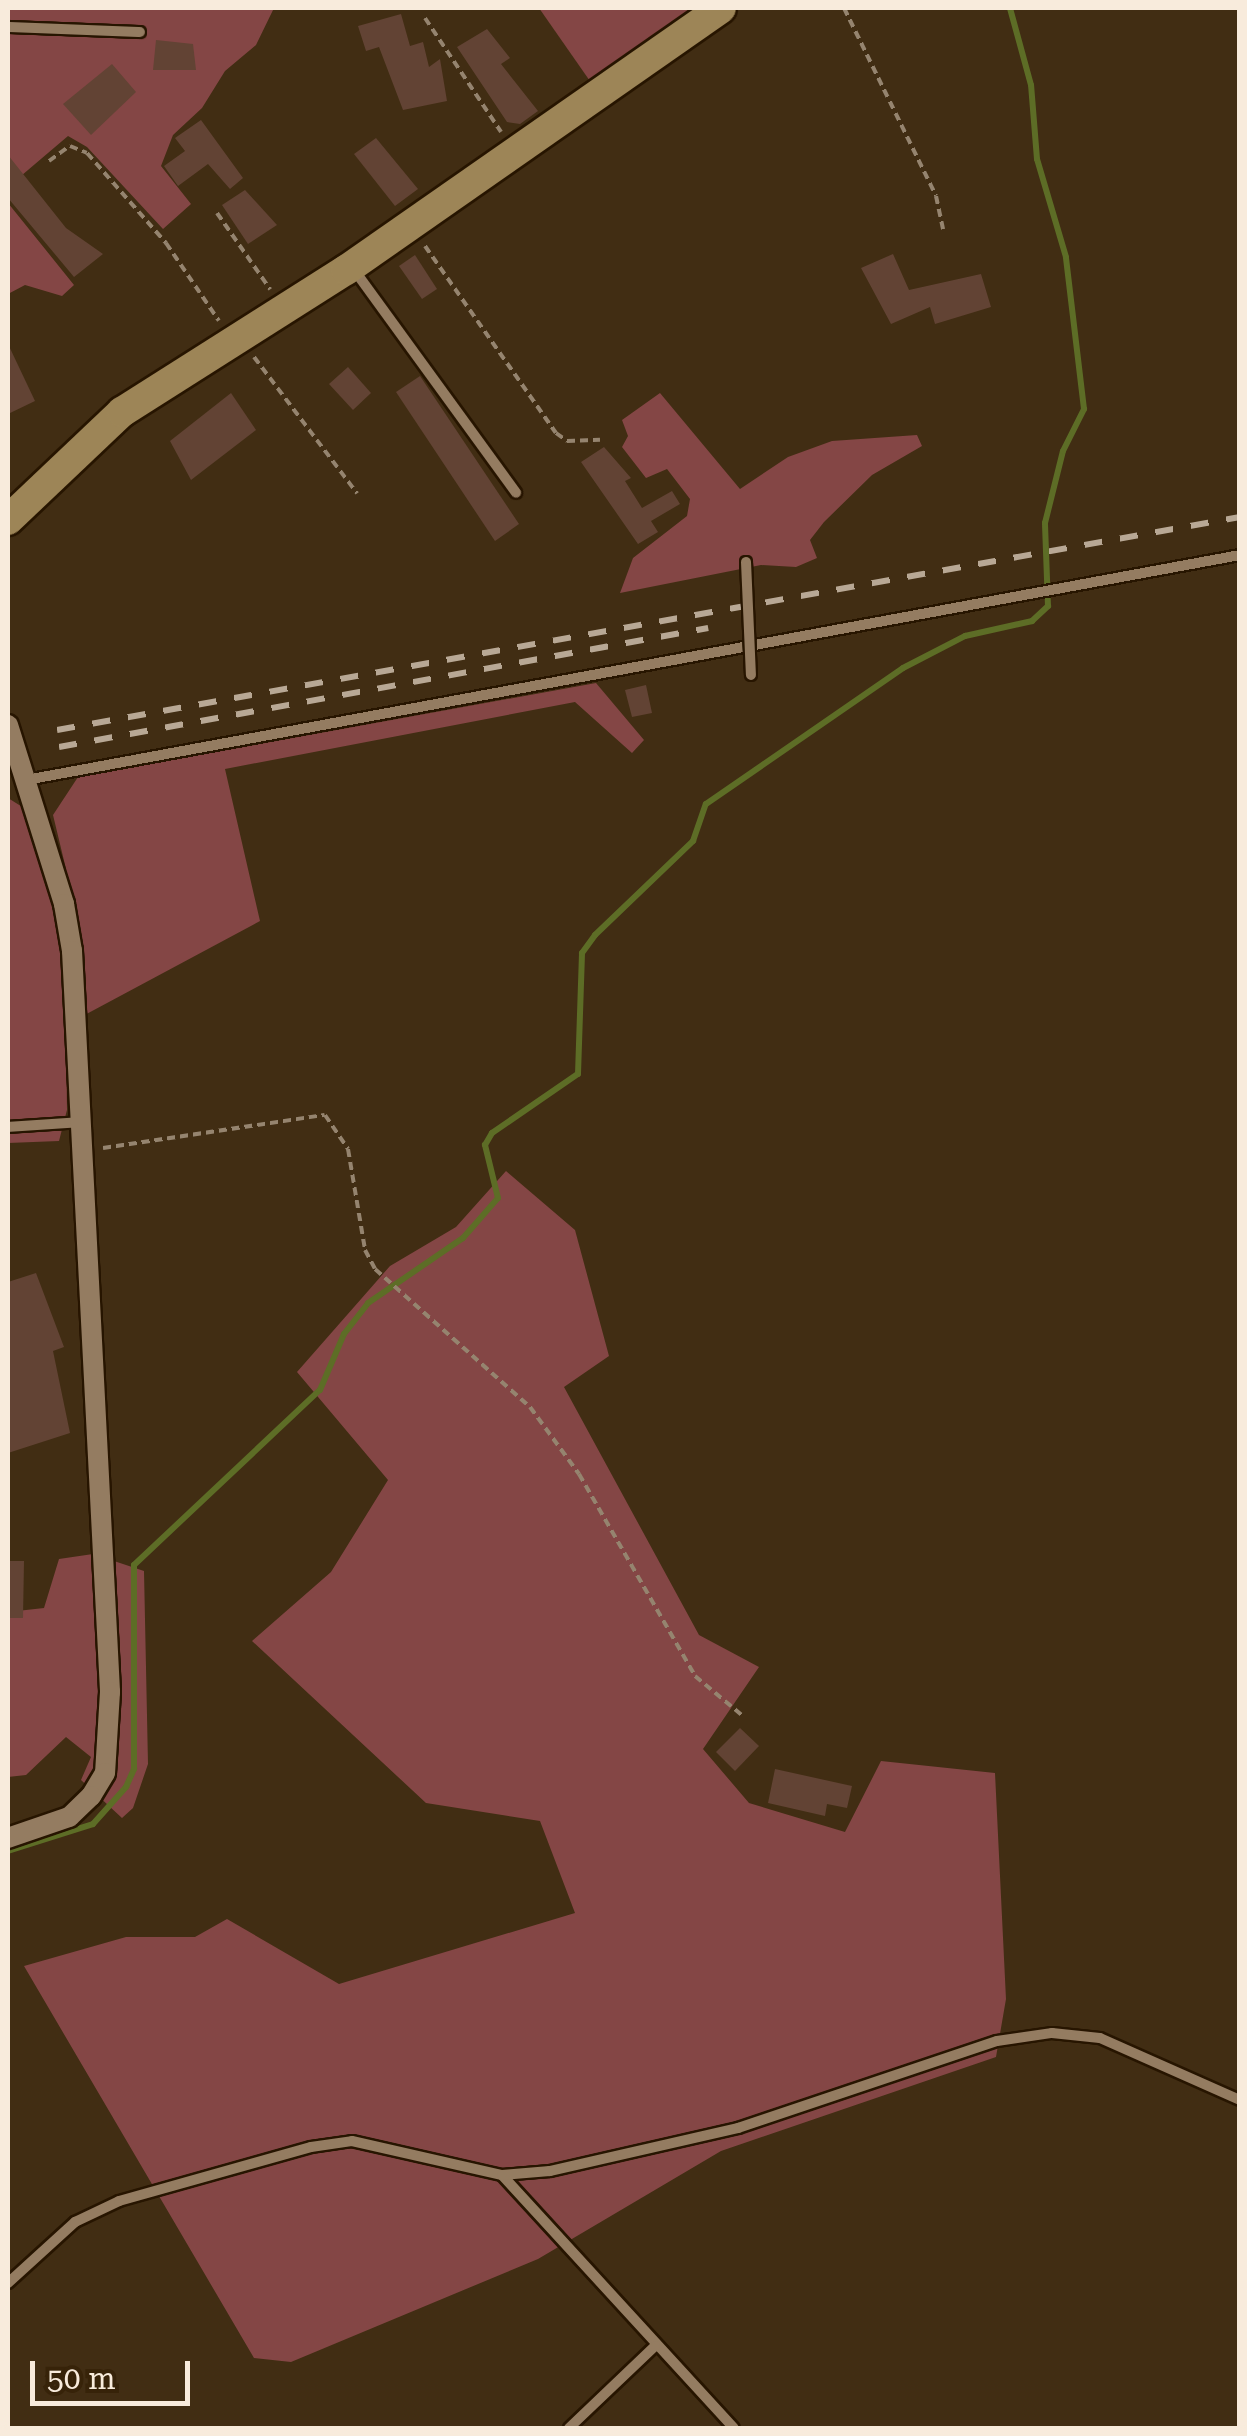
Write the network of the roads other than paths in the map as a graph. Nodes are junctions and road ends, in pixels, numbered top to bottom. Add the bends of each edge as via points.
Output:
1 (722, 8) edge
2 (8, 26) edge
3 (140, 32) dead end
4 (351, 266) junction
5 (516, 493) dead end
6 (8, 520) edge
7 (1240, 555) edge
8 (746, 562) dead end
9 (751, 675) dead end
10 (8, 725) edge
11 (17, 781) edge
12 (82, 1122) junction
13 (8, 1126) edge
14 (8, 1838) edge
15 (1240, 2100) edge
16 (502, 2175) junction
17 (8, 2284) edge
18 (656, 2346) junction
19 (569, 2428) edge
20 (734, 2428) edge

1 - 4 street
2 - 3 lane
4 - 5 lane
4 - 6 street via 122,412
7 - 11 lane
8 - 9 lane, bridge
10 - 11 street
11 - 12 street via 67,919
12 - 13 lane
12 - 14 street via 110,1741 105,1773 69,1817
15 - 16 lane via 1100,2038 1052,2033 997,2041 738,2128 550,2172
16 - 17 lane via 352,2141 311,2147 119,2200 75,2222
16 - 18 lane
18 - 19 lane
18 - 20 lane

